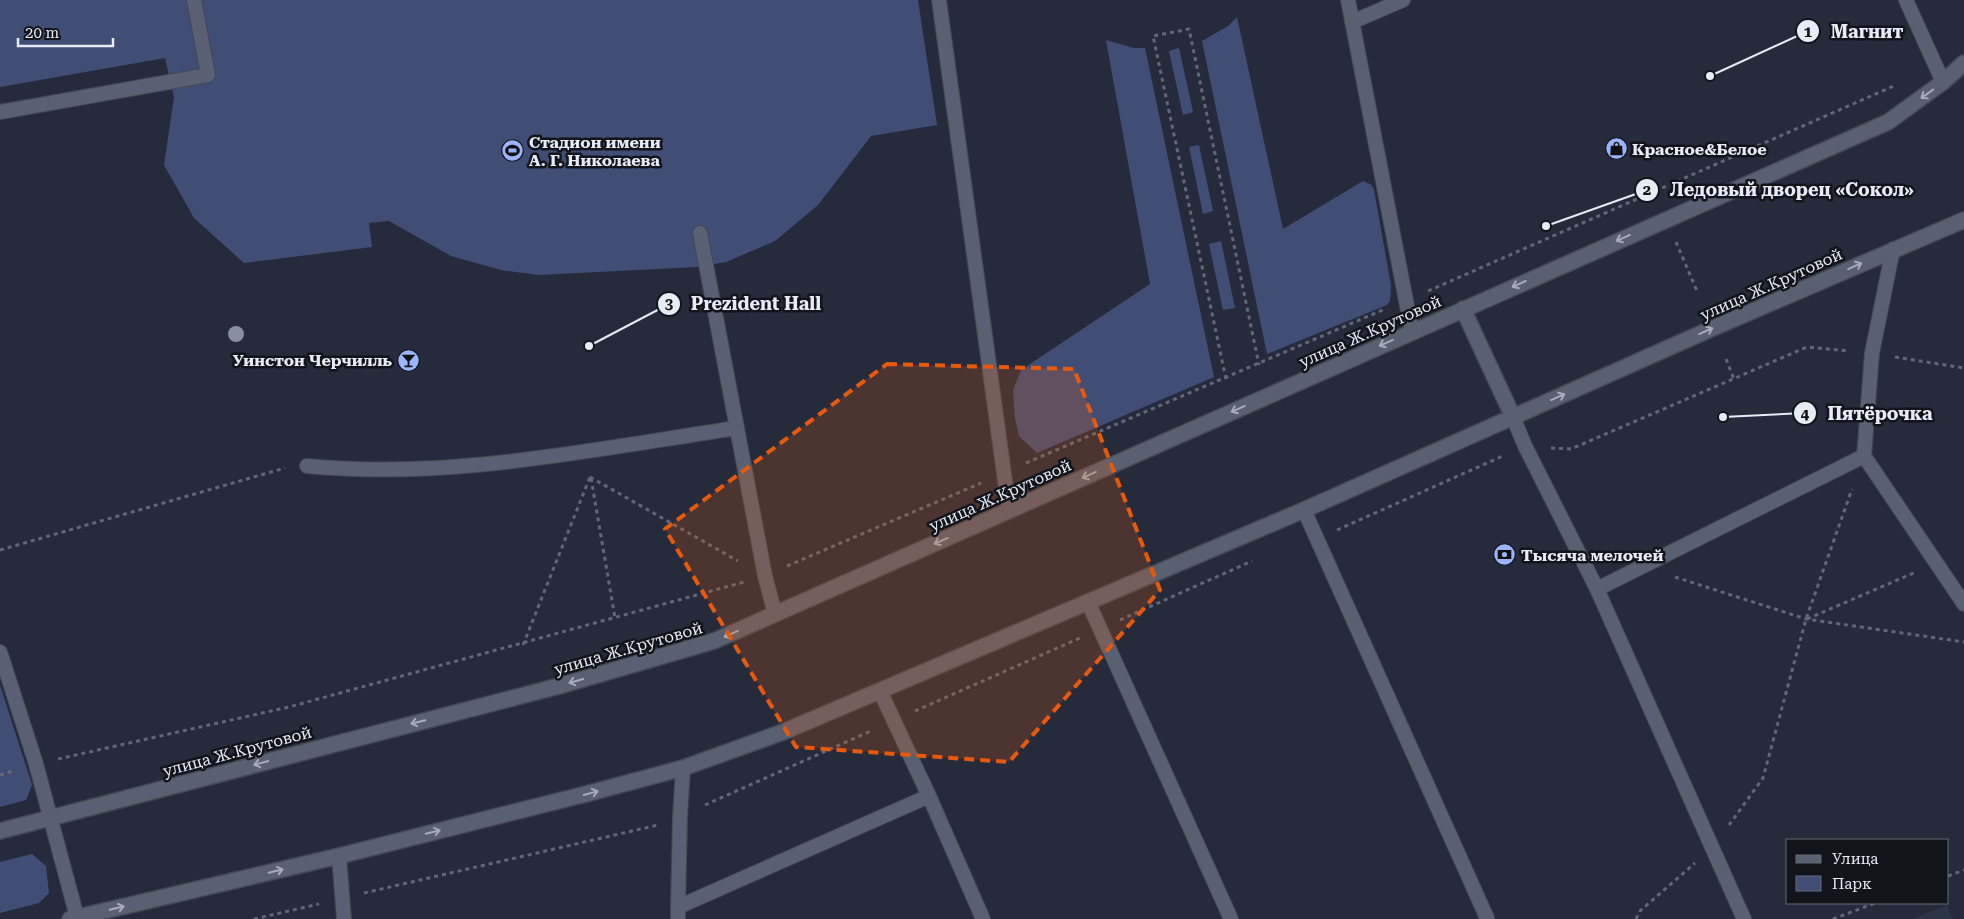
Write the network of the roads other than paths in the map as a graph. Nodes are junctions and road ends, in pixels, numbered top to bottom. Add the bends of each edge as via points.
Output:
1 (194, 0) edge
2 (939, 0) edge
3 (1348, 0) edge
4 (1403, 0) edge
5 (1906, 0) edge
6 (1352, 22) junction
7 (1964, 63) edge
8 (1943, 82) junction
9 (0, 112) edge
10 (1964, 220) edge
11 (700, 233) dead end
12 (1893, 249) junction
13 (1463, 309) junction
14 (1412, 332) junction
15 (1513, 417) junction
16 (737, 428) junction
17 (1864, 456) junction
18 (307, 466) road end
19 (1009, 510) junction
20 (1304, 510) junction
21 (1596, 588) junction
22 (1088, 602) junction
23 (1964, 604) edge
24 (775, 614) junction
25 (0, 652) edge
26 (880, 691) junction
27 (683, 768) junction
28 (929, 796) junction
29 (50, 817) junction
30 (0, 831) edge
31 (339, 856) junction
32 (678, 913) edge
33 (74, 918) edge
34 (1487, 918) dead end
35 (344, 919) edge
36 (983, 919) edge
37 (1231, 919) edge
38 (1744, 919) edge

1 - 9 lane via 208,75
2 - 19 lane
3 - 6 lane
4 - 6 lane
5 - 8 lane
6 - 14 lane
7 - 8 main road, улица Ж.Крутовой
8 -> 13 main road, улица Ж.Крутовой via 1888,122
10 - 12 main road, улица Ж.Крутовой
11 - 16 lane
15 -> 12 main road, улица Ж.Крутовой
12 - 17 lane via 1872,353
13 - 14 main road, улица Ж.Крутовой
13 - 15 main road
14 -> 19 main road, улица Ж.Крутовой
15 - 20 main road, улица Ж.Крутовой
15 - 21 lane
16 - 18 lane via 533,458 401,471
16 - 24 lane
17 - 21 lane
17 - 23 lane
19 -> 24 main road, улица Ж.Крутовой
20 - 22 main road, улица Ж.Крутовой
20 - 34 lane
21 - 38 lane
22 - 26 main road, улица Ж.Крутовой
22 - 37 lane
24 -> 29 main road, улица Ж.Крутовой via 714,641 559,686
25 - 29 lane
26 - 27 main road, улица Ж.Крутовой via 783,732
26 - 28 lane
31 -> 27 main road, улица Ж.Крутовой
27 - 32 lane
28 - 32 lane
28 - 36 lane
29 - 30 main road, улица Ж.Крутовой
29 - 33 lane
33 -> 31 main road, улица Ж.Крутовой
31 - 35 lane

